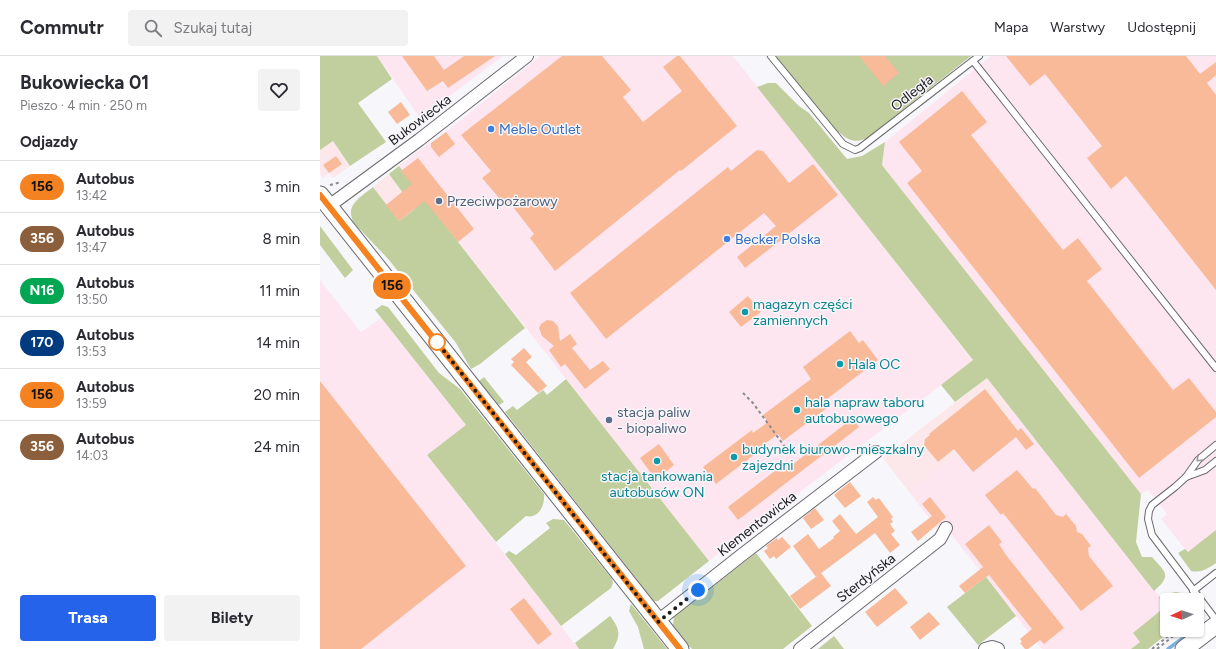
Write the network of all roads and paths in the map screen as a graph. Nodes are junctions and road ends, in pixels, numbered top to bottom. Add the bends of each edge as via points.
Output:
1 (527, 56) edge
2 (771, 56) edge
3 (979, 56) edge
4 (973, 61) junction
5 (325, 201) edge
6 (1216, 368) edge
7 (743, 394) dead end
8 (1216, 445) edge
9 (785, 447) dead end
10 (876, 452) dead end
11 (1216, 461) edge
12 (1186, 476) junction
13 (946, 528) dead end
14 (1216, 573) edge
15 (1193, 591) junction
16 (1216, 620) edge
17 (658, 622) junction
18 (1216, 626) edge
19 (1167, 637) edge
20 (1172, 637) edge
21 (680, 649) edge
22 (800, 649) edge
23 (1152, 649) edge
24 (1157, 649) edge
25 (1184, 649) edge

1 - 5 street, Bukowiecka via 419,140
2 - 4 lane, Odległa via 843,144 855,150
3 - 4 lane, Odległa
4 - 6 lane
5 - 17 street
7 - 9 path via 753,403
8 -> 12 lane via 1198,460
10 - 17 street, Klementowicka
11 - 12 lane via 1205,470
12 - 15 lane via 1152,505 1148,519 1152,535
13 - 22 street, Sterdyńska via 940,539
14 - 15 lane
15 - 16 lane
17 - 21 street
18 - 25 street
19 - 23 path
20 - 24 path

